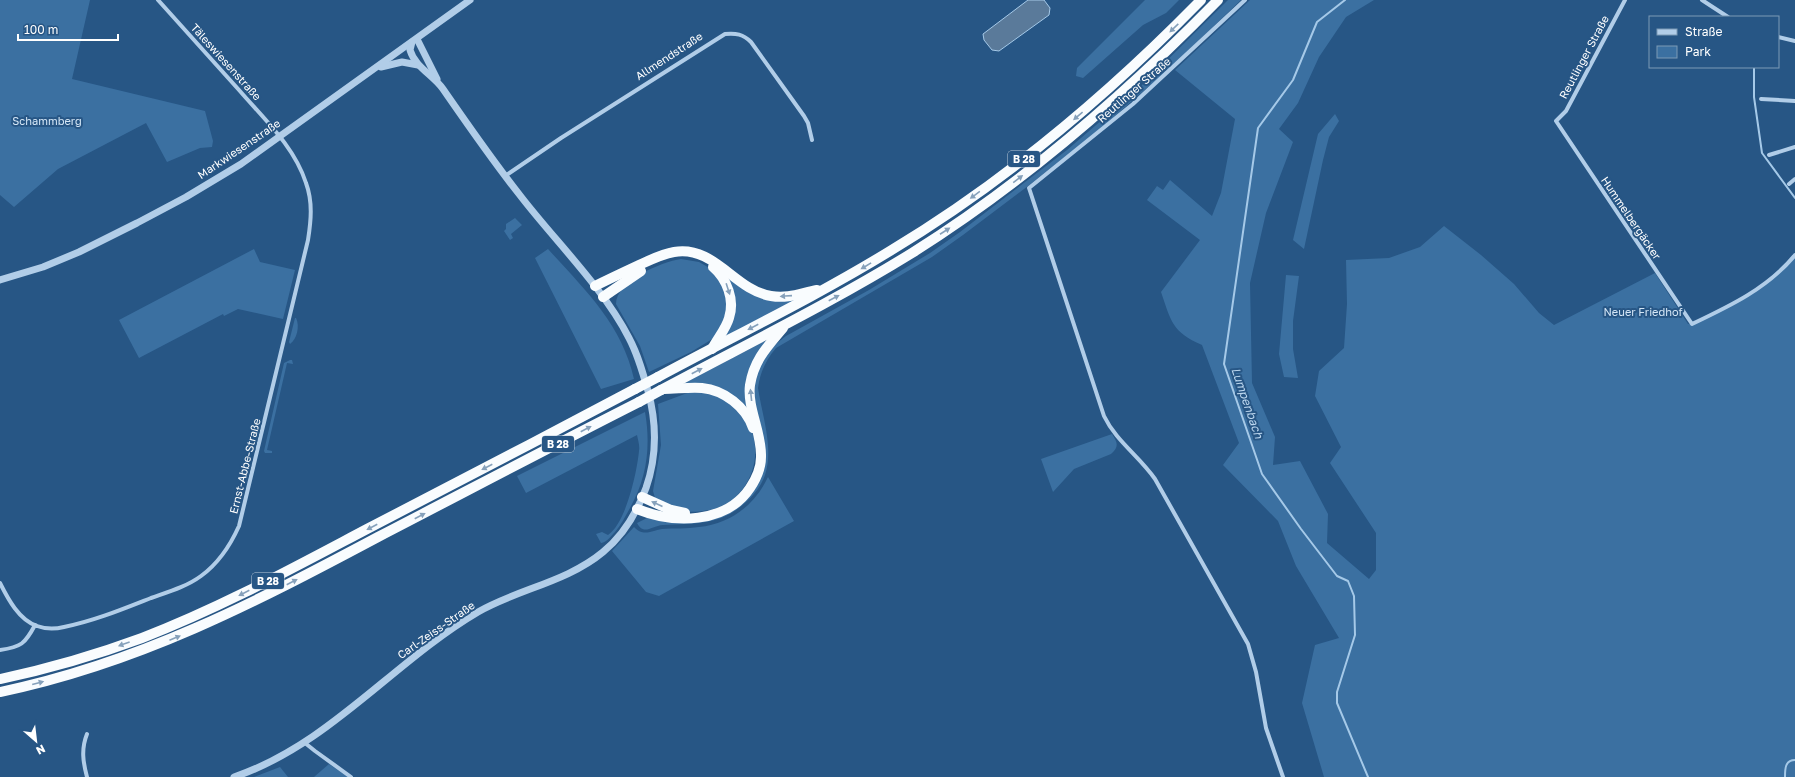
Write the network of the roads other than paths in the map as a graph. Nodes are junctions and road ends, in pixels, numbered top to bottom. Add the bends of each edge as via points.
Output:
1 (158, 0) edge
2 (470, 0) edge
3 (1201, 0) edge
4 (1218, 0) edge
5 (1245, 0) edge
6 (1625, 0) edge
7 (1702, 0) edge
8 (1726, 16) edge
9 (1779, 37) edge
10 (414, 40) junction
11 (1795, 41) edge
12 (418, 65) junction
13 (377, 67) junction
14 (440, 86) junction
15 (1762, 99) dead end
16 (1795, 101) edge
17 (1556, 122) joint
18 (280, 137) junction
19 (812, 140) dead end
20 (1795, 146) edge
21 (1769, 155) dead end
22 (505, 176) junction
23 (1795, 180) edge
24 (1789, 184) dead end
25 (1795, 256) edge
26 (0, 280) edge
27 (594, 286) junction
28 (825, 289) junction
29 (603, 297) junction
30 (787, 324) junction
31 (712, 349) junction
32 (662, 389) junction
33 (642, 498) junction
34 (637, 509) junction
35 (0, 583) edge
36 (36, 625) junction
37 (0, 650) edge
38 (0, 679) edge
39 (0, 692) edge
40 (86, 734) dead end
41 (305, 743) junction
42 (87, 777) edge
43 (234, 777) edge
44 (351, 777) edge
45 (1283, 777) edge

1 - 18 street, Täleswiesenstraße
2 - 10 street, Markwiesenstraße
3 -> 28 highway, B 28 via 1112,87 1029,156 921,232
30 -> 4 highway, B 28 via 912,252 1021,178 1134,83
5 - 45 street, Reutlinger Straße via 1133,104 1029,188 1104,416 1116,437 1155,479 1241,630 1253,658 1266,728
6 - 17 street, Reutlinger Straße via 1566,110
7 - 8 street
9 - 11 street
10 - 12 street via 410,50
10 - 13 street, Markwiesenstraße
10 - 14 street
12 - 13 street via 402,62
12 - 14 street
13 - 18 street, Markwiesenstraße
14 - 22 street
15 - 16 street
17 - 25 street, Hummelbergäcker via 1692,324 1752,293 1772,279
18 - 26 street, Markwiesenstraße via 215,180 138,224 43,267
18 - 36 street, Ernst-Abbe-Straße via 295,158 306,182 311,207 310,228 239,526 231,543 217,563 184,586 113,613 63,627 48,628
19 - 22 street, Allmendstraße via 804,116 751,42 739,34 725,34
20 - 21 street
22 - 27 street
23 - 24 street
28 -> 27 highway via 786,297 766,295 750,289 707,257 687,251 661,255
27 - 29 street
28 -> 31 highway, B 28
29 -> 31 highway via 632,276 664,259 681,256 701,259 721,274 730,293 729,318
29 - 33 street via 622,324 634,348 650,398 655,445
32 -> 30 highway, B 28
34 -> 30 highway via 670,518 705,517 728,509 746,494 756,477 761,459 761,446 751,398 753,373 757,360
31 -> 38 highway, B 28, bridge via 209,610 110,649
32 -> 33 highway via 702,388 728,397 746,414 752,424 758,447 757,458 751,481 734,500 716,510 694,514 682,513
39 -> 32 highway, B 28, bridge via 107,663 145,650 214,620 298,579
33 - 34 street, Carl-Zeiss-Straße
34 - 41 street, Carl-Zeiss-Straße via 616,539 589,563 492,605 469,618 430,645
35 - 36 street via 17,611
36 - 37 street via 23,643
40 - 42 street via 82,757
41 - 43 street, Carl-Zeiss-Straße via 276,760
41 - 44 street

